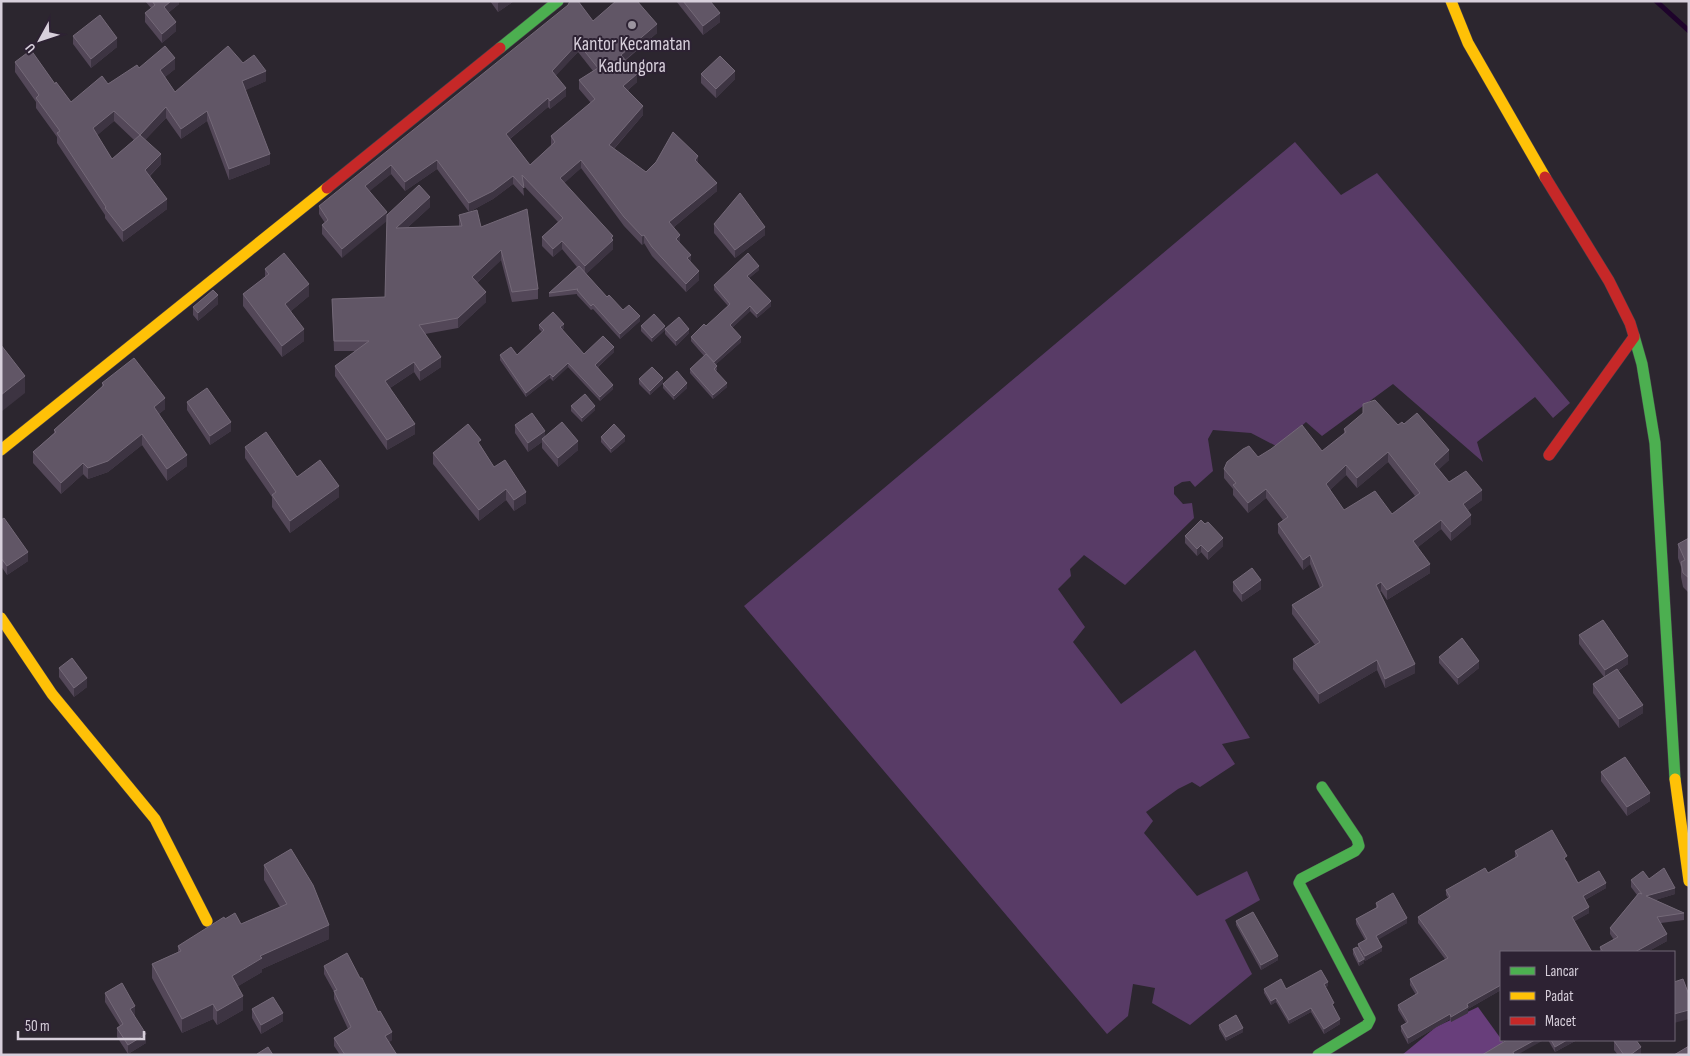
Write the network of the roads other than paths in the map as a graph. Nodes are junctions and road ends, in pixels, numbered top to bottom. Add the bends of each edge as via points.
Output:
1 (558, 1) edge
2 (1451, 1) edge
3 (1634, 337) junction
4 (1, 450) edge
5 (1549, 455) dead end
6 (1, 618) edge
7 (1322, 787) dead end
8 (1689, 881) edge
9 (206, 921) dead end
10 (1318, 1055) edge

1 - 4 main road
2 - 3 main road via 1468,44 1609,281
3 - 5 main road
3 - 8 main road via 1642,364 1655,444 1675,775
6 - 9 main road via 52,694 155,819
7 - 10 main road via 1359,846 1299,883 1370,1019 1366,1025

